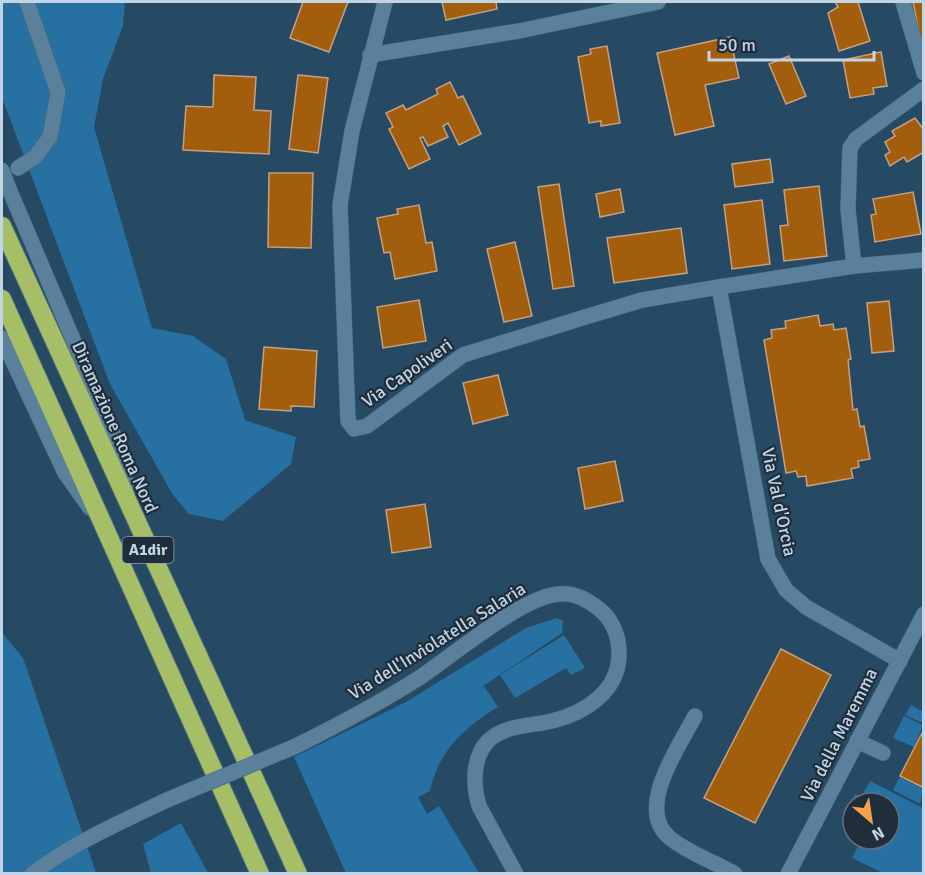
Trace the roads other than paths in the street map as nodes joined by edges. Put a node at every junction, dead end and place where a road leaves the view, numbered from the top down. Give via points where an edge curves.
1 (27, 2) edge
2 (385, 2) edge
3 (658, 2) edge
4 (903, 2) edge
5 (370, 55) junction
6 (924, 73) edge
7 (924, 89) edge
8 (18, 168) dead end
9 (4, 177) edge
10 (2, 226) edge
11 (924, 260) edge
12 (854, 266) junction
13 (719, 287) junction
14 (2, 299) edge
15 (2, 338) edge
16 (133, 516) junction
17 (107, 532) junction
18 (924, 614) edge
19 (900, 661) junction
20 (695, 716) dead end
21 (857, 741) junction
22 (883, 753) dead end
23 (32, 873) edge
24 (260, 873) edge
25 (298, 873) edge
26 (516, 873) edge
27 (735, 873) edge
28 (788, 873) edge

1 - 8 street via 58,92 50,137 35,157
2 - 5 street
3 - 5 street via 519,31
4 - 6 street
5 - 13 street, Via Capoliveri via 340,206 348,421 352,428 366,426 463,355 642,300
7 - 12 street via 856,139 850,148 848,209
9 - 16 street via 120,450
10 - 16 highway, Diramazione Roma Nord / A1dir
11 - 12 street, Via Capoliveri
12 - 13 street, Via Capoliveri
13 - 19 street, Via Val d'Orcia via 768,559 786,590 806,608
14 - 17 highway, A1dir
15 - 17 street via 65,473
16 - 25 highway, Diramazione Roma Nord / A1dir
17 - 24 highway, A1dir
18 - 19 street, Via della Maremma
19 - 21 street, Via della Maremma
20 - 27 street via 665,773 656,811 670,838
21 - 22 street
21 - 28 street, Via della Maremma
23 - 26 street, Via dell'Inviolatella Salaria, bridge via 51,859 167,800 296,746 381,701 543,597 562,593 584,598 603,612 614,627 618,665 608,688 593,704 568,716 499,734 488,741 479,755 479,806

